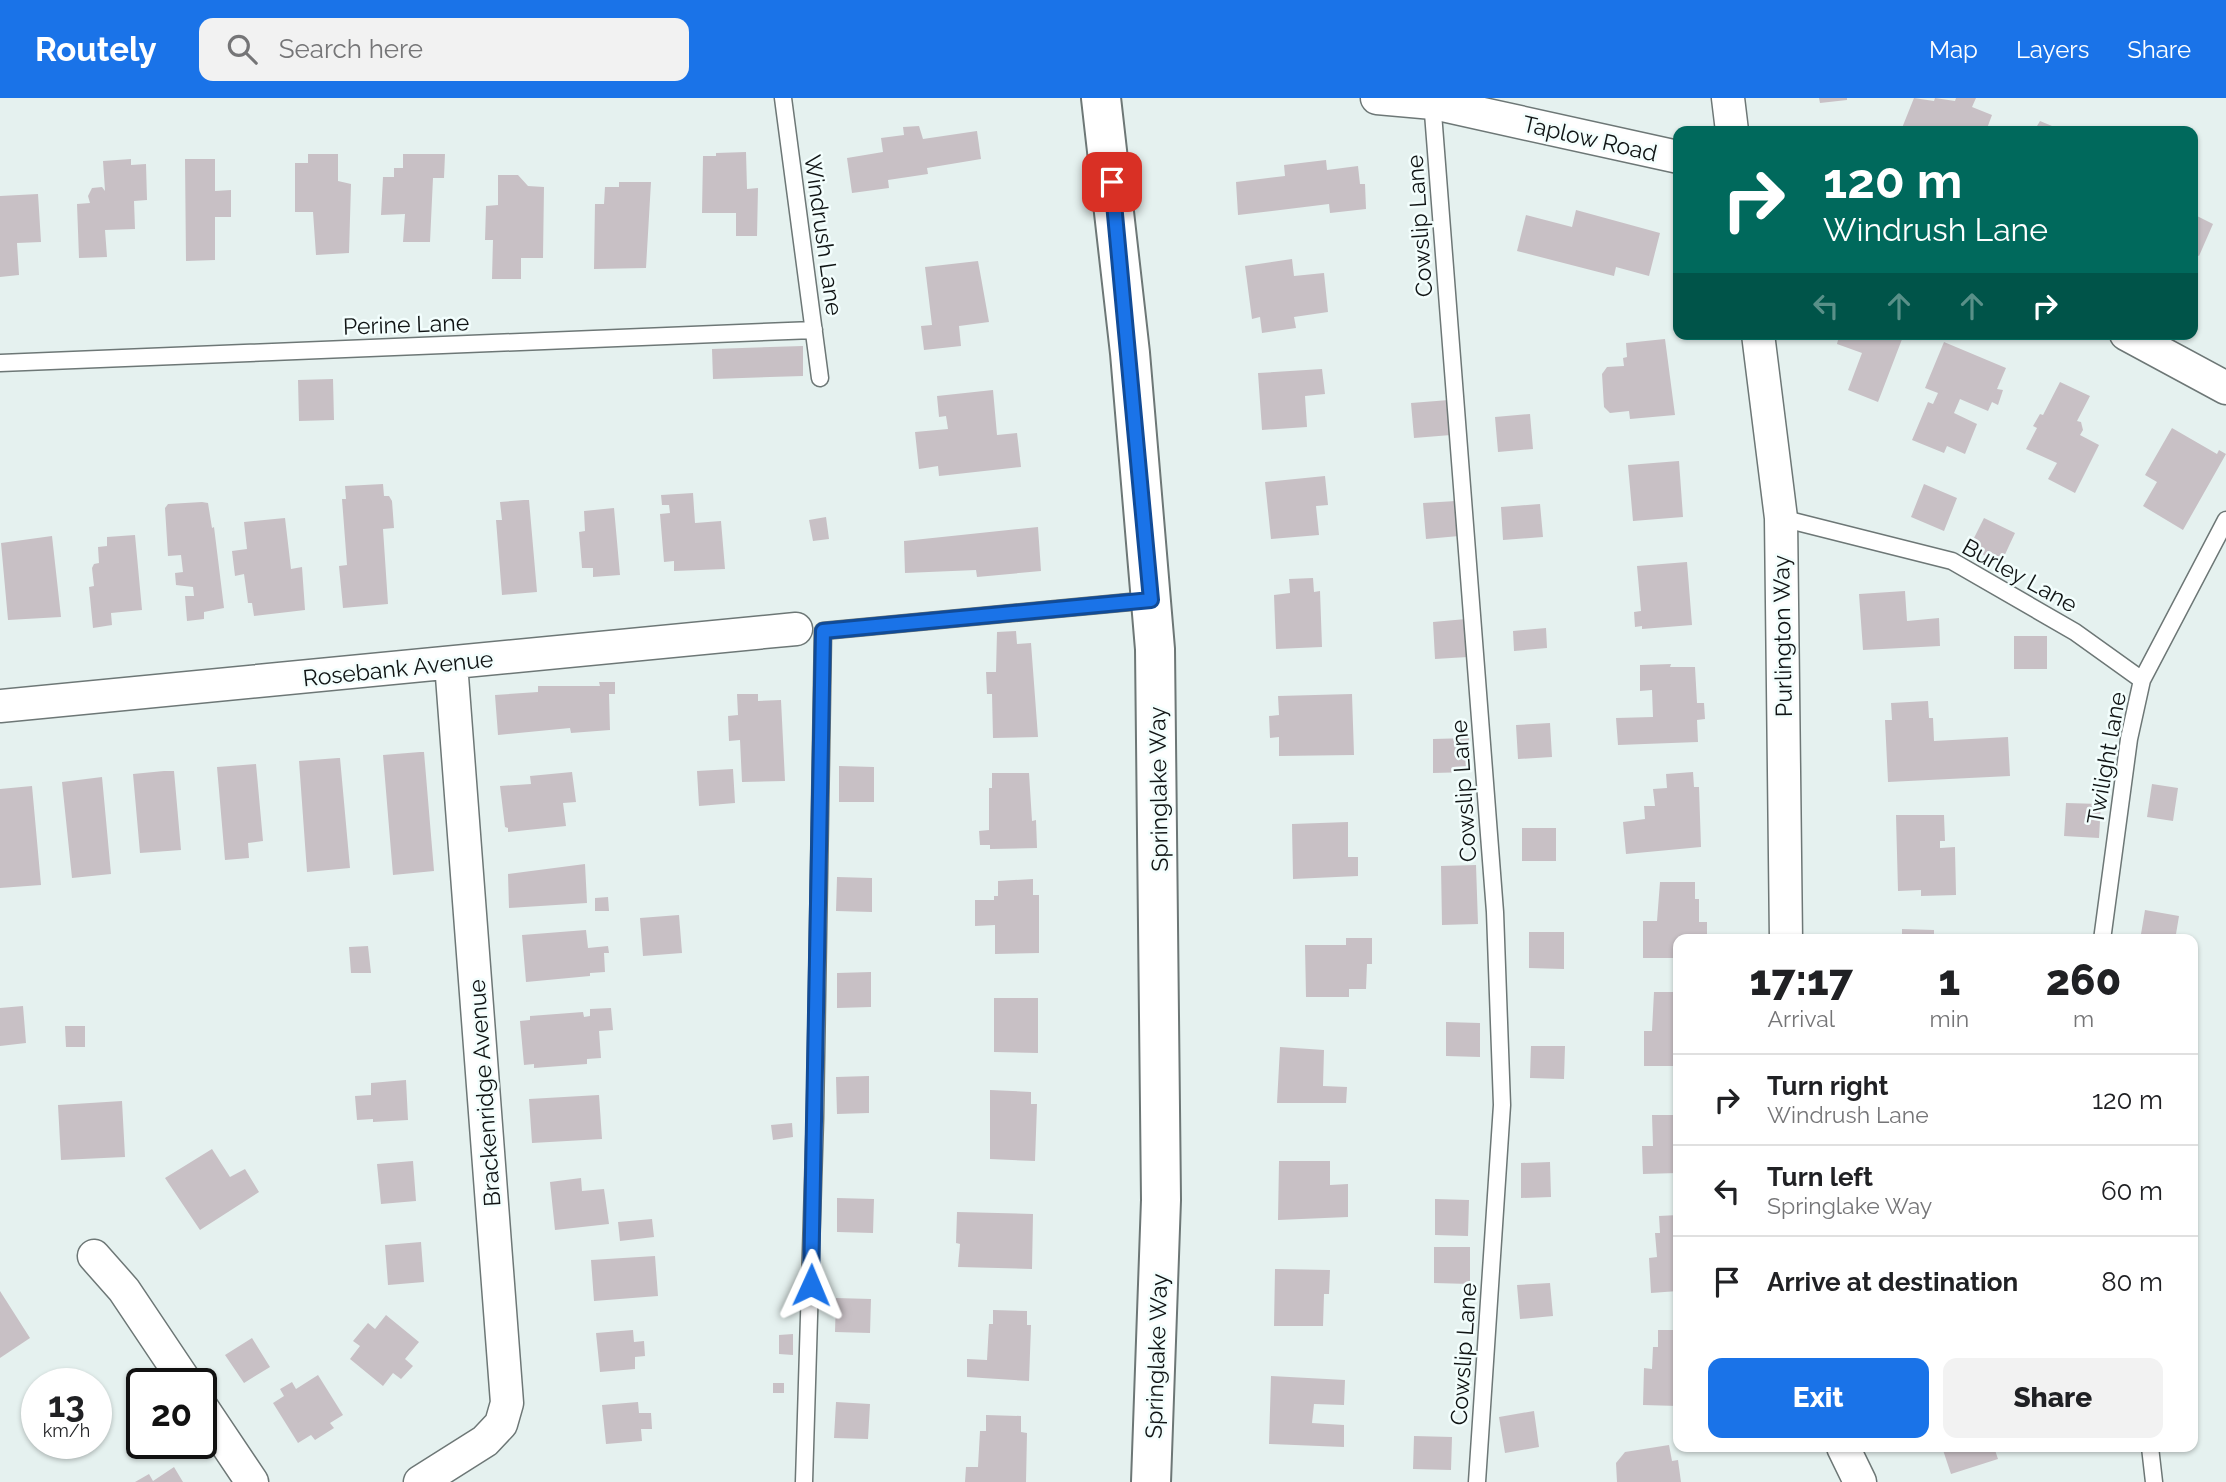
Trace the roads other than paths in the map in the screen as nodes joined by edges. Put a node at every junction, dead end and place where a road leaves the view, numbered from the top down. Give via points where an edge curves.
1 (783, 98) edge
2 (1101, 98) edge
3 (1377, 98) edge
4 (1728, 98) edge
5 (1432, 100) edge
6 (1731, 126) edge
7 (1673, 156) edge
8 (814, 330) junction
9 (1759, 340) edge
10 (2137, 340) edge
11 (0, 363) edge
12 (820, 378) dead end
13 (2226, 388) edge
14 (1780, 518) junction
15 (2226, 520) edge
16 (1151, 600) junction
17 (796, 629) dead end
18 (451, 663) junction
19 (2142, 680) junction
20 (0, 706) edge
21 (1786, 934) edge
22 (2103, 934) edge
23 (94, 1256) dead end
24 (176, 1368) edge
25 (217, 1430) edge
26 (1845, 1452) edge
27 (2151, 1452) edge
28 (252, 1482) edge
29 (420, 1482) edge
30 (804, 1482) edge
31 (1150, 1482) edge
32 (1477, 1482) edge
33 (1860, 1482) edge
34 (2154, 1482) edge

1 - 8 lane, Windrush Lane
2 - 16 street, Springlake Way via 1129,340
3 - 5 street, Taplow Road
4 - 6 street
5 - 7 street, Taplow Road
5 - 32 lane, Cowslip Lane via 1495,912 1502,1105
8 - 11 lane, Perine Lane
8 - 12 lane, Windrush Lane
9 - 14 street, Purlington Way
10 - 13 street
14 - 19 lane, Burley Lane via 1952,561 2075,632
14 - 21 street, Purlington Way
15 - 19 lane, Twilight lane
16 - 30 lane via 823,631
16 - 31 street, Springlake Way via 1159,793 1161,1200
17 - 18 street, Rosebank Avenue
18 - 20 street, Rosebank Avenue
18 - 29 street, Brackenridge Avenue via 507,1402 501,1424 485,1441
19 - 22 lane, Twilight lane via 2129,739
23 - 24 street via 124,1290
25 - 28 street
26 - 33 street
27 - 34 lane

